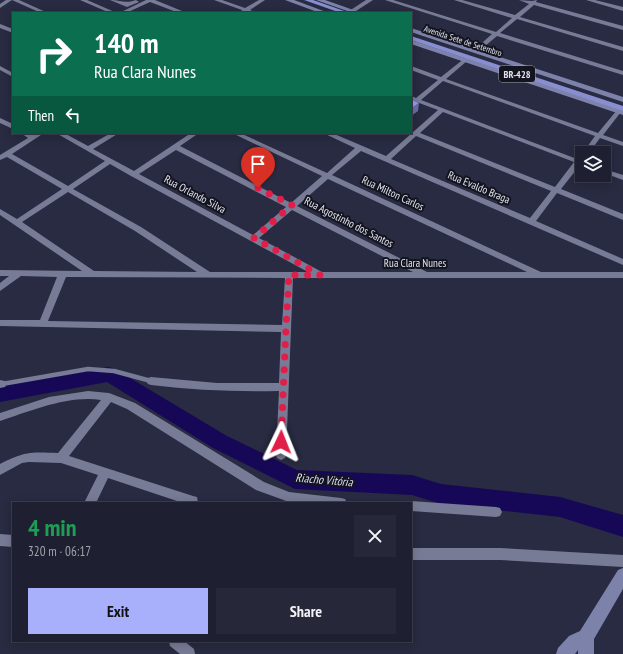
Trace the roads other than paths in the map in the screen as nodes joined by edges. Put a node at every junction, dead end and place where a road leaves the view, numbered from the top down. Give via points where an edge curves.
1 (10, 0) edge
2 (15, 0) edge
3 (83, 0) edge
4 (98, 0) edge
5 (113, 0) edge
6 (140, 0) edge
7 (150, 0) edge
8 (216, 0) edge
9 (262, 0) edge
10 (288, 0) edge
11 (297, 0) edge
12 (319, 0) edge
13 (370, 0) edge
14 (388, 0) edge
15 (457, 0) edge
16 (522, 0) edge
17 (589, 0) edge
18 (535, 2) edge
19 (308, 4) edge
20 (0, 6) edge
21 (623, 8) edge
22 (43, 12) edge
23 (112, 12) edge
24 (124, 12) edge
25 (181, 12) edge
26 (243, 12) edge
27 (324, 12) edge
28 (333, 12) edge
29 (352, 12) edge
30 (516, 18) junction
31 (0, 26) edge
32 (623, 28) edge
33 (412, 30) edge
34 (12, 31) edge
35 (412, 34) edge
36 (496, 34) junction
37 (412, 38) edge
38 (412, 42) edge
39 (623, 49) edge
40 (476, 51) junction
41 (465, 60) junction
42 (12, 65) edge
43 (412, 68) edge
44 (1, 70) edge
45 (623, 73) edge
46 (12, 75) edge
47 (443, 80) junction
48 (414, 99) edge
49 (623, 100) edge
50 (622, 109) edge
51 (442, 110) junction
52 (0, 120) edge
53 (12, 126) edge
54 (26, 134) edge
55 (39, 134) edge
56 (61, 134) edge
57 (114, 134) edge
58 (195, 134) edge
59 (237, 134) edge
60 (416, 134) junction
61 (337, 135) edge
62 (600, 135) junction
63 (33, 138) junction
64 (623, 144) edge
65 (591, 146) edge
66 (176, 147) junction
67 (360, 148) junction
68 (88, 149) junction
69 (4, 156) edge
70 (575, 158) edge
71 (387, 159) junction
72 (110, 161) junction
73 (575, 167) edge
74 (134, 174) junction
75 (611, 174) edge
76 (328, 175) junction
77 (623, 178) edge
78 (69, 189) junction
79 (556, 190) junction
80 (292, 205) junction
81 (0, 211) edge
82 (623, 217) edge
83 (532, 221) junction
84 (17, 222) junction
85 (254, 238) junction
86 (623, 262) edge
87 (0, 273) edge
88 (19, 273) junction
89 (62, 273) junction
90 (91, 273) junction
91 (425, 274) junction
92 (540, 274) junction
93 (208, 275) junction
94 (289, 275) junction
95 (320, 275) junction
96 (623, 275) edge
97 (0, 288) edge
98 (0, 323) edge
99 (43, 323) junction
100 (286, 328) junction
101 (151, 381) joint
102 (1, 384) edge
103 (283, 387) junction
104 (109, 397) junction
105 (0, 417) edge
106 (281, 455) dead end
107 (61, 458) junction
108 (0, 470) edge
109 (105, 474) junction
110 (193, 501) dead end
111 (91, 502) edge
112 (324, 502) edge
113 (412, 506) edge
114 (496, 512) dead end
115 (0, 540) edge
116 (12, 541) edge
117 (412, 554) edge
118 (623, 561) edge
119 (623, 575) edge
120 (586, 637) junction
121 (176, 642) edge
122 (566, 653) edge
123 (188, 654) edge
124 (586, 654) edge

1 - 20 street
2 - 22 street
3 - 23 street
4 - 24 street
5 - 6 street via 128,5
7 - 24 street
7 - 25 street
8 - 26 street
9 - 26 street
10 - 19 main road
11 - 19 highway
12 - 29 main road
13 - 29 street
14 - 36 street
15 - 30 street
16 - 18 street
17 - 21 street
18 - 30 street
18 - 32 street
19 - 27 main road
19 - 28 highway
19 - 29 highway
30 - 36 street
30 - 39 street
31 - 34 street
33 - 40 main road, Avenida Sete de Setembro
35 - 50 highway, Avenida Sete de Setembro / BR-428
36 - 40 street
36 - 45 street
37 - 50 highway, Avenida Sete de Setembro / BR-428
38 - 41 main road, Avenida Sete de Setembro
40 - 49 main road, Avenida Sete de Setembro
41 - 47 street
41 - 50 main road, Avenida Sete de Setembro
42 - 44 street
43 - 47 street
44 - 46 street
47 - 48 street
47 - 62 street
48 - 51 street
50 - 62 street
51 - 60 street
51 - 70 street
52 - 53 street
54 - 63 street
55 - 63 street
56 - 68 street, Rua Orlando Silva
57 - 68 street
58 - 66 street
59 - 76 street, Rua Milton Carlos
60 - 71 street
60 - 79 street
61 - 67 street, Rua Evaldo Braga
62 - 64 street
62 - 65 street
63 - 69 street
66 - 74 street
66 - 80 street, Rua Agostinho dos Santos
67 - 71 street, Rua Evaldo Braga
67 - 76 street
68 - 72 street, Rua Orlando Silva
69 - 78 street
71 - 83 street, Rua Evaldo Braga
72 - 74 street, Rua Orlando Silva
72 - 78 street
73 - 79 street
74 - 85 street, Rua Orlando Silva
75 - 77 street
76 - 80 street
76 - 92 street, Rua Milton Carlos
78 - 84 street
78 - 93 street via 138,229
79 - 82 street
79 - 83 street
80 - 85 street
80 - 91 street, Rua Agostinho dos Santos
81 - 84 street
83 - 86 street, Rua Evaldo Braga
84 - 90 street
85 - 95 street, Rua Orlando Silva
87 - 88 street, Rua Clara Nunes
88 - 89 street, Rua Clara Nunes
88 - 97 street
89 - 90 street, Rua Clara Nunes
89 - 99 street
90 - 93 street, Rua Clara Nunes
91 - 92 street, Rua Clara Nunes
91 - 95 street, Rua Clara Nunes
92 - 96 street, Rua Clara Nunes
93 - 94 street, Rua Clara Nunes
94 - 95 street, Rua Clara Nunes
94 - 100 street
98 - 99 street
99 - 100 street
100 - 103 street
101 - 102 lane via 114,371 88,369
101 - 103 street via 196,386
103 - 106 street
104 - 105 street via 89,395 67,398
104 - 107 street
104 - 112 street via 131,406 260,486 289,497
107 - 108 street via 29,457
107 - 109 street
109 - 110 street
109 - 111 street
113 - 114 street
115 - 116 street
117 - 118 street via 500,554
119 - 120 main road
120 - 122 main road via 575,642
120 - 124 main road
121 - 123 street

